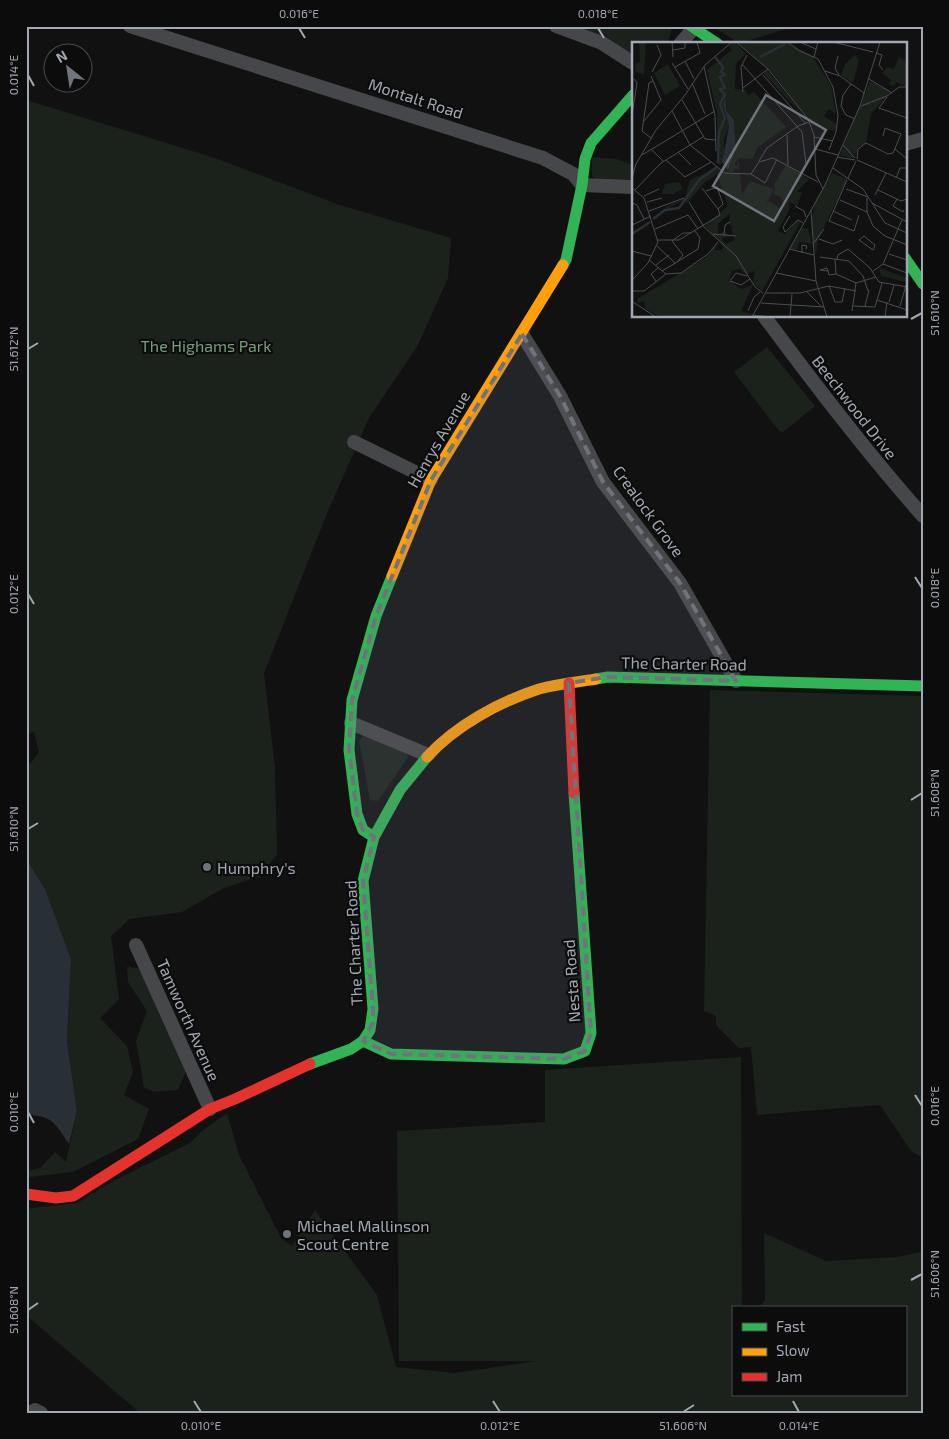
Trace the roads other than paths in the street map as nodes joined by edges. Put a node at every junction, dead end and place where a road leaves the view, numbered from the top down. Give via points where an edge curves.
1 (130, 26) edge
2 (556, 26) edge
3 (692, 27) edge
4 (681, 42) edge
5 (715, 42) edge
6 (632, 62) edge
7 (632, 96) edge
8 (923, 139) edge
9 (906, 144) edge
10 (582, 185) junction
11 (632, 187) edge
12 (906, 259) edge
13 (923, 284) edge
14 (765, 318) edge
15 (522, 334) junction
16 (354, 442) dead end
17 (431, 480) junction
18 (923, 516) edge
19 (736, 680) junction
20 (569, 683) junction
21 (923, 686) edge
22 (351, 723) junction
23 (428, 754) junction
24 (374, 837) junction
25 (136, 945) dead end
26 (363, 1041) junction
27 (210, 1109) junction
28 (26, 1194) edge
29 (29, 1413) edge
30 (41, 1413) edge

1 - 10 street, Montalt Road via 543,158 573,174
2 - 6 street via 602,43
3 - 4 street
3 - 5 street
7 - 10 street via 591,143 585,159
8 - 9 street
10 - 11 street
10 - 15 street, Henrys Avenue via 566,260
12 - 13 street
14 - 18 street, Beechwood Drive via 823,396
15 - 17 street, Henrys Avenue
15 - 19 street, Crealock Grove via 560,396 603,482 680,583
16 - 17 street
17 - 22 street, Henrys Avenue via 376,616 352,700
19 - 20 street, The Charter Road via 608,677
19 - 21 street, The Charter Road
20 - 23 street, The Charter Road via 513,699 458,728
20 - 26 street, Nesta Road via 591,1033 585,1051 564,1059 391,1054
22 - 23 street
22 - 24 street, Henrys Avenue via 349,750 357,814 363,830
23 - 24 street, The Charter Road via 400,790
24 - 26 street, The Charter Road via 363,881 373,1023
25 - 27 street, Tamworth Avenue
26 - 27 street via 346,1052 305,1066 232,1102
27 - 28 street via 73,1196 56,1198
29 - 30 street via 35,1410

